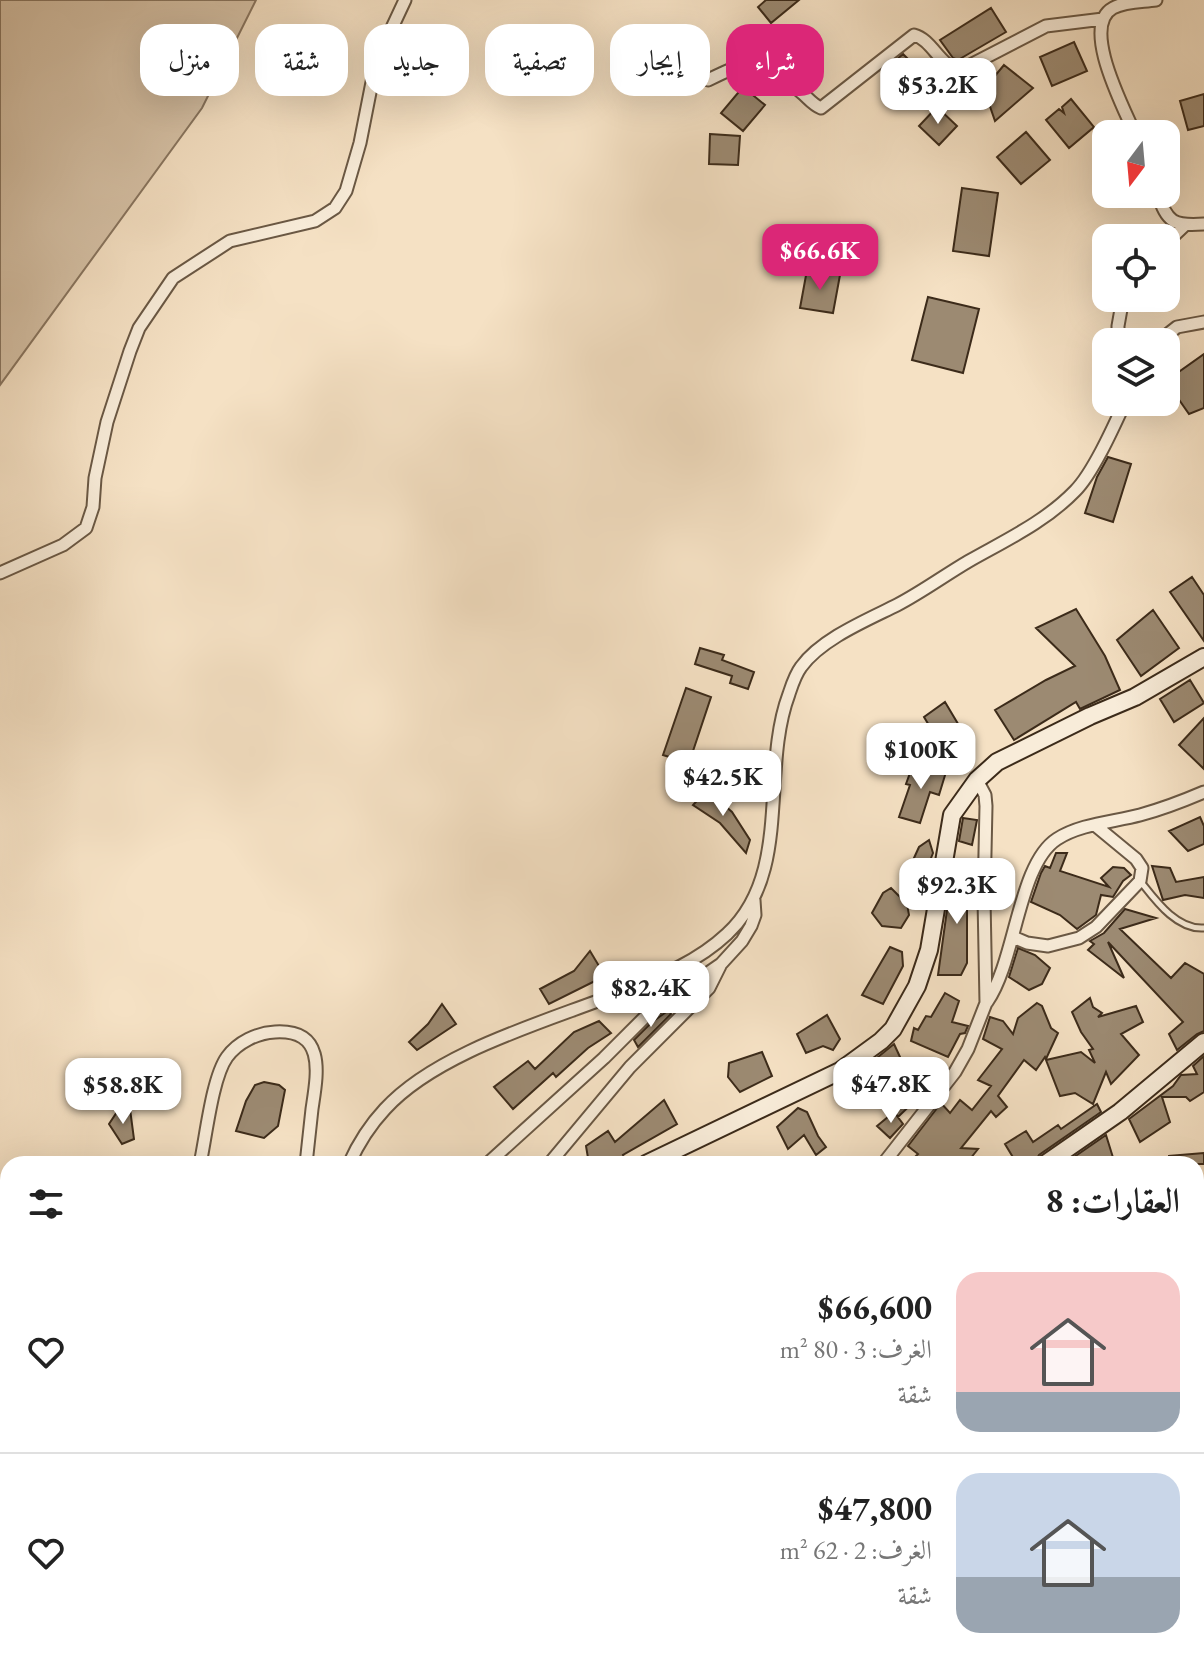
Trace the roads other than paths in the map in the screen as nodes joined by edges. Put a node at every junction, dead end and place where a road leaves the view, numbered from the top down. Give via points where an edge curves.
1 (405, 0) edge
2 (1156, 0) edge
3 (1103, 19) junction
4 (710, 79) edge
5 (1129, 120) edge
6 (1162, 208) edge
7 (1204, 224) edge
8 (1185, 225) junction
9 (1180, 230) edge
10 (1204, 322) edge
11 (1176, 328) edge
12 (1117, 416) edge
13 (0, 573) edge
14 (1204, 657) edge
15 (977, 780) junction
16 (1204, 792) edge
17 (1096, 826) junction
18 (1140, 881) junction
19 (754, 900) junction
20 (1204, 928) edge
21 (1013, 937) junction
22 (721, 964) junction
23 (676, 969) junction
24 (686, 987) junction
25 (986, 1003) junction
26 (1204, 1042) edge
27 (202, 1156) edge
28 (307, 1156) edge
29 (353, 1156) edge
30 (496, 1156) edge
31 (556, 1156) edge
32 (663, 1156) edge
33 (889, 1156) edge
34 (1057, 1156) edge

1 - 13 street via 376,62 360,143 346,191 335,208 315,221 230,241 173,278 130,351 107,422 86,528 63,545
2 - 3 street via 1113,8
3 - 4 street via 1046,26 961,70 950,67 914,35 821,108 757,62
3 - 5 street via 1099,34 1109,73
6 - 8 street
7 - 8 street
8 - 9 street
10 - 11 street
12 - 19 street via 1077,489 1048,515 851,628 802,665 782,712 773,762 770,844
14 - 15 street via 1135,697 1012,753
15 - 25 street via 986,806
15 - 32 street via 952,815 929,950 917,986 893,1029 840,1071
16 - 17 street
17 - 18 street via 1136,859 1142,868
17 - 21 street via 1056,840 1040,856
18 - 20 lane via 1177,920
18 - 21 street via 1079,938 1048,946
19 - 22 street via 751,926
19 - 23 street via 726,935
21 - 25 street via 1000,982
22 - 24 street
22 - 31 street via 703,995 630,1067
23 - 24 street
23 - 29 street via 440,1067 386,1107
24 - 30 street via 647,1015
25 - 33 street via 955,1072
26 - 34 street via 1120,1112
27 - 28 street via 227,1057 255,1035 275,1032 304,1039 318,1064

